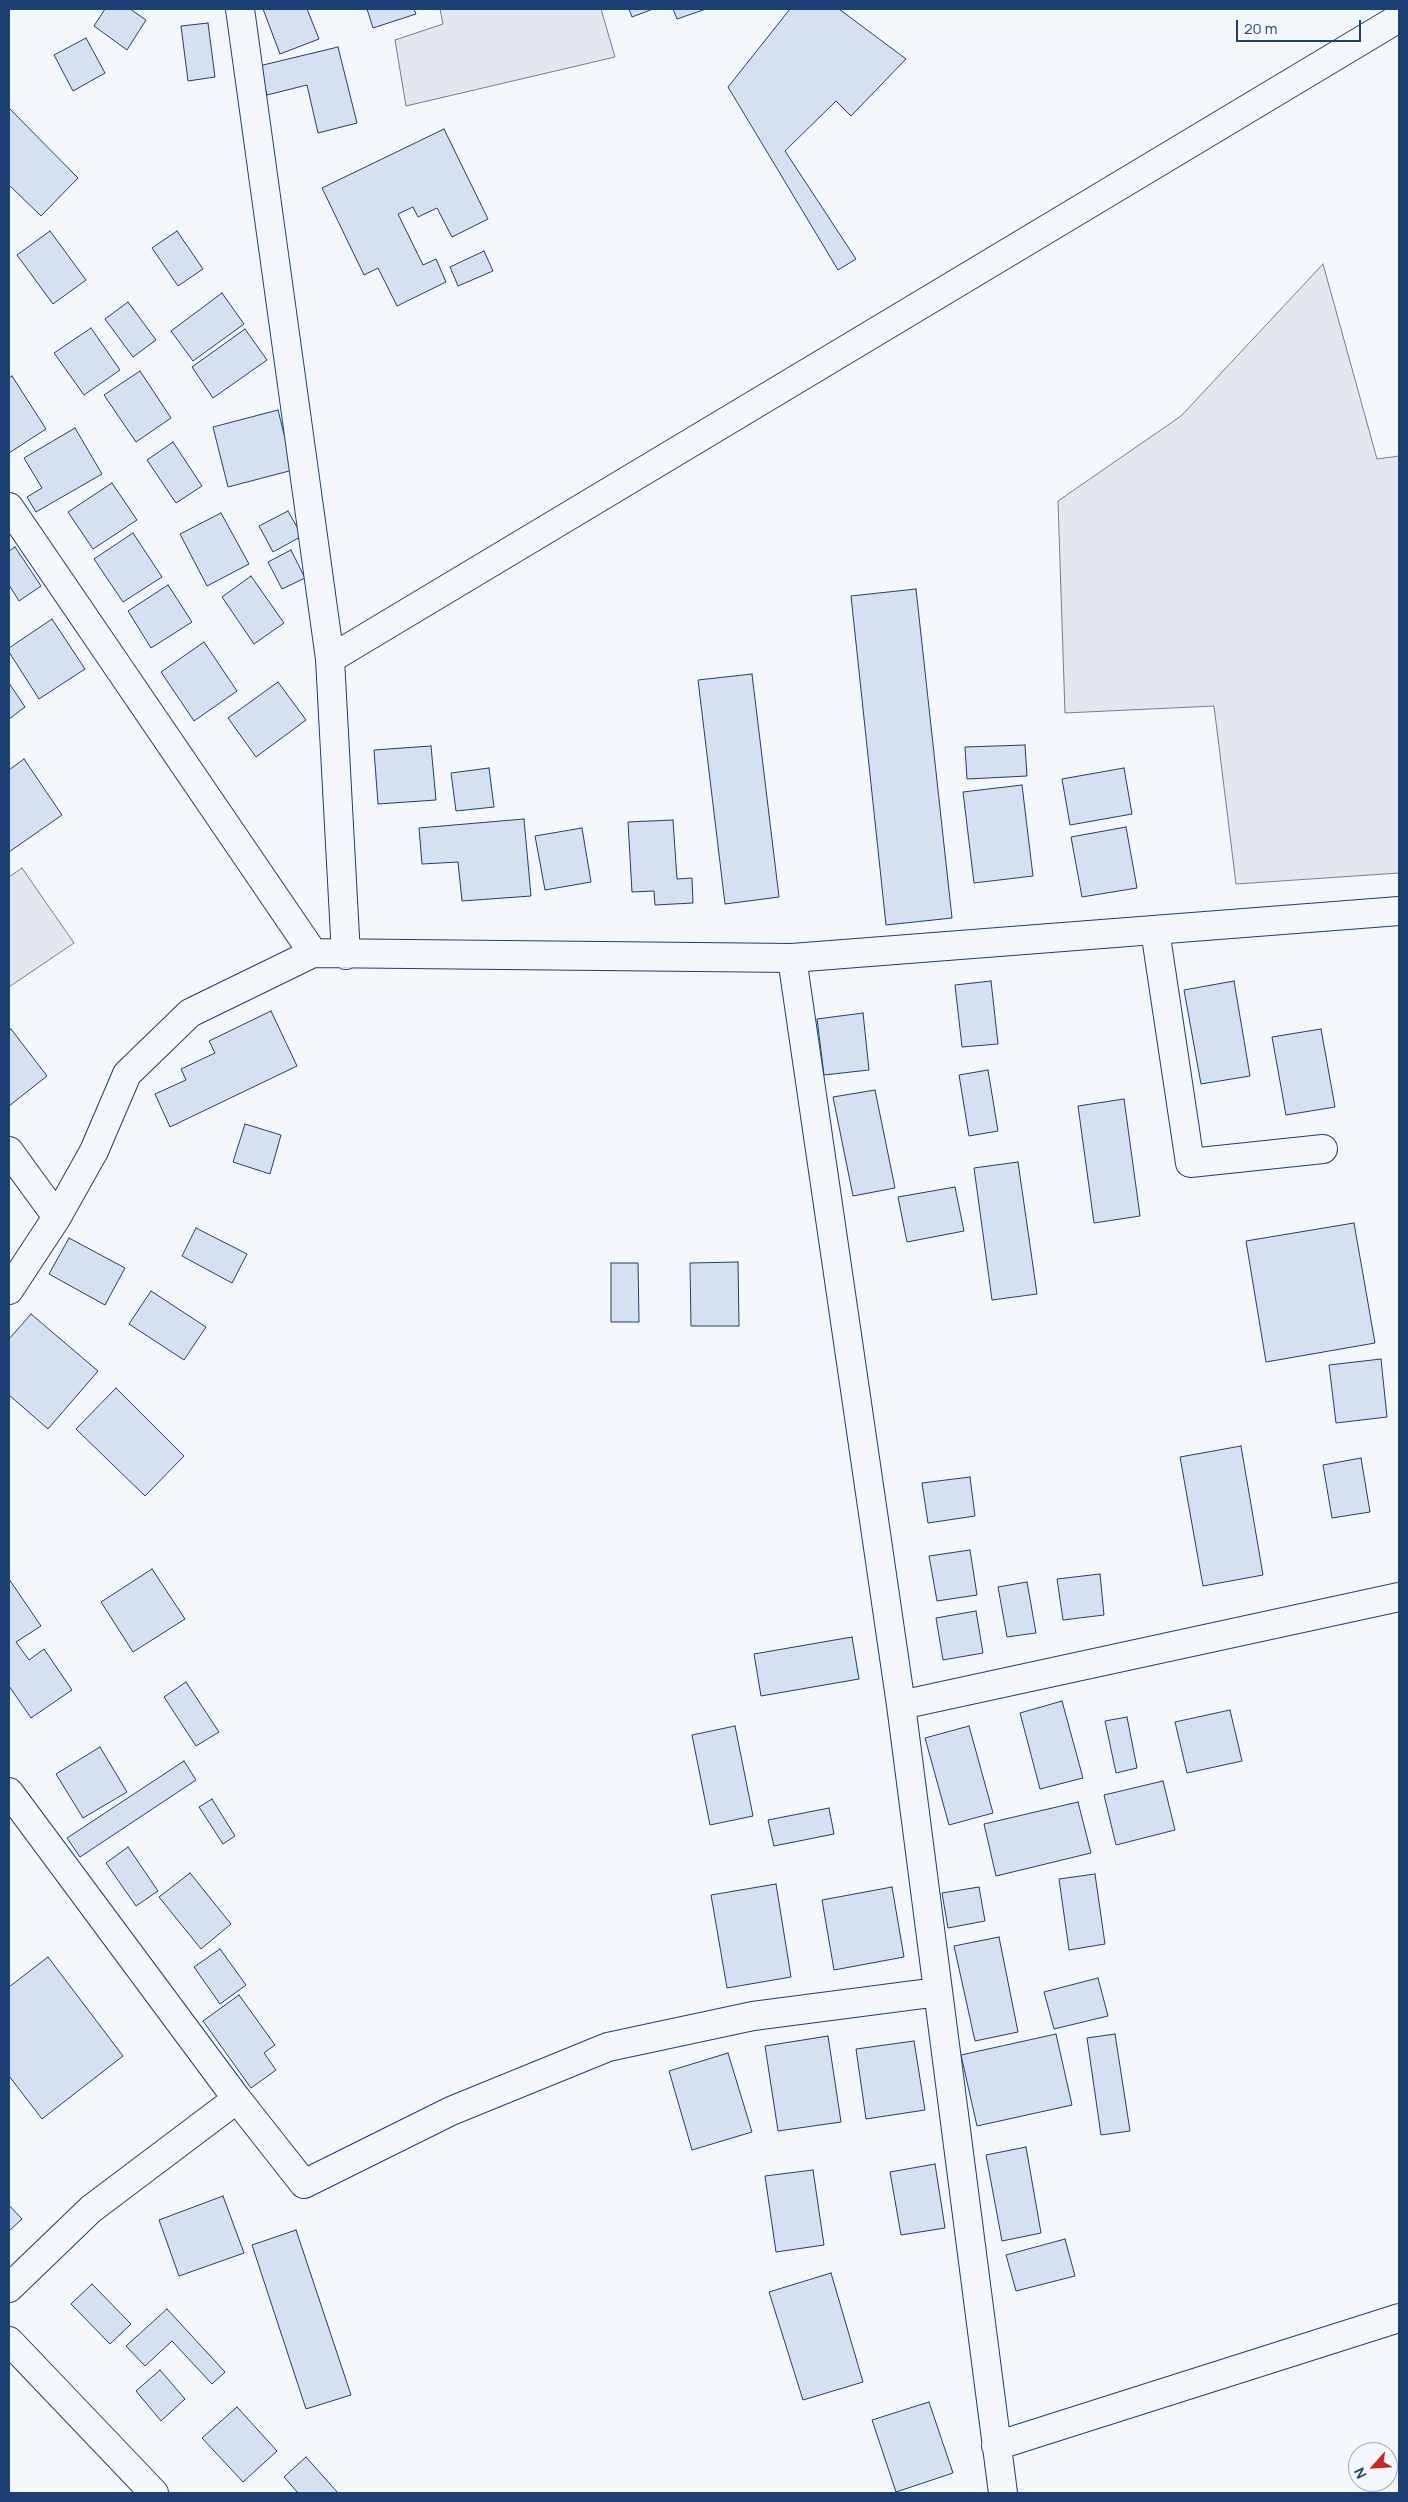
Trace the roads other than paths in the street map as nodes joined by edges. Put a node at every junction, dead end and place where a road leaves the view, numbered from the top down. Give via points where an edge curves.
1 (240, 9) edge
2 (1399, 18) edge
3 (9, 507) edge
4 (330, 659) junction
5 (1399, 911) edge
6 (1156, 930) junction
7 (313, 952) junction
8 (346, 955) junction
9 (792, 958) junction
10 (1323, 1148) dead end
11 (9, 1152) edge
12 (56, 1218) junction
13 (9, 1290) edge
14 (1399, 1596) edge
15 (901, 1705) junction
16 (9, 1792) edge
17 (938, 1992) junction
18 (237, 2099) junction
19 (9, 2288) edge
20 (1399, 2318) edge
21 (9, 2341) edge
22 (996, 2446) junction
23 (154, 2493) edge
24 (1003, 2493) edge

1 - 4 street
2 - 4 street
3 - 7 street
4 - 8 street
5 - 6 street
6 - 9 street
6 - 10 street via 1190,1163
7 - 8 street
7 - 12 street via 190,1013 127,1074 94,1151
8 - 9 street
9 - 15 street
11 - 12 street
12 - 13 street
14 - 15 street
15 - 17 street
16 - 18 street
17 - 18 street via 753,2016 608,2047 451,2111 304,2184
17 - 22 street
18 - 19 street via 91,2209
20 - 22 street
21 - 23 street
22 - 24 street

